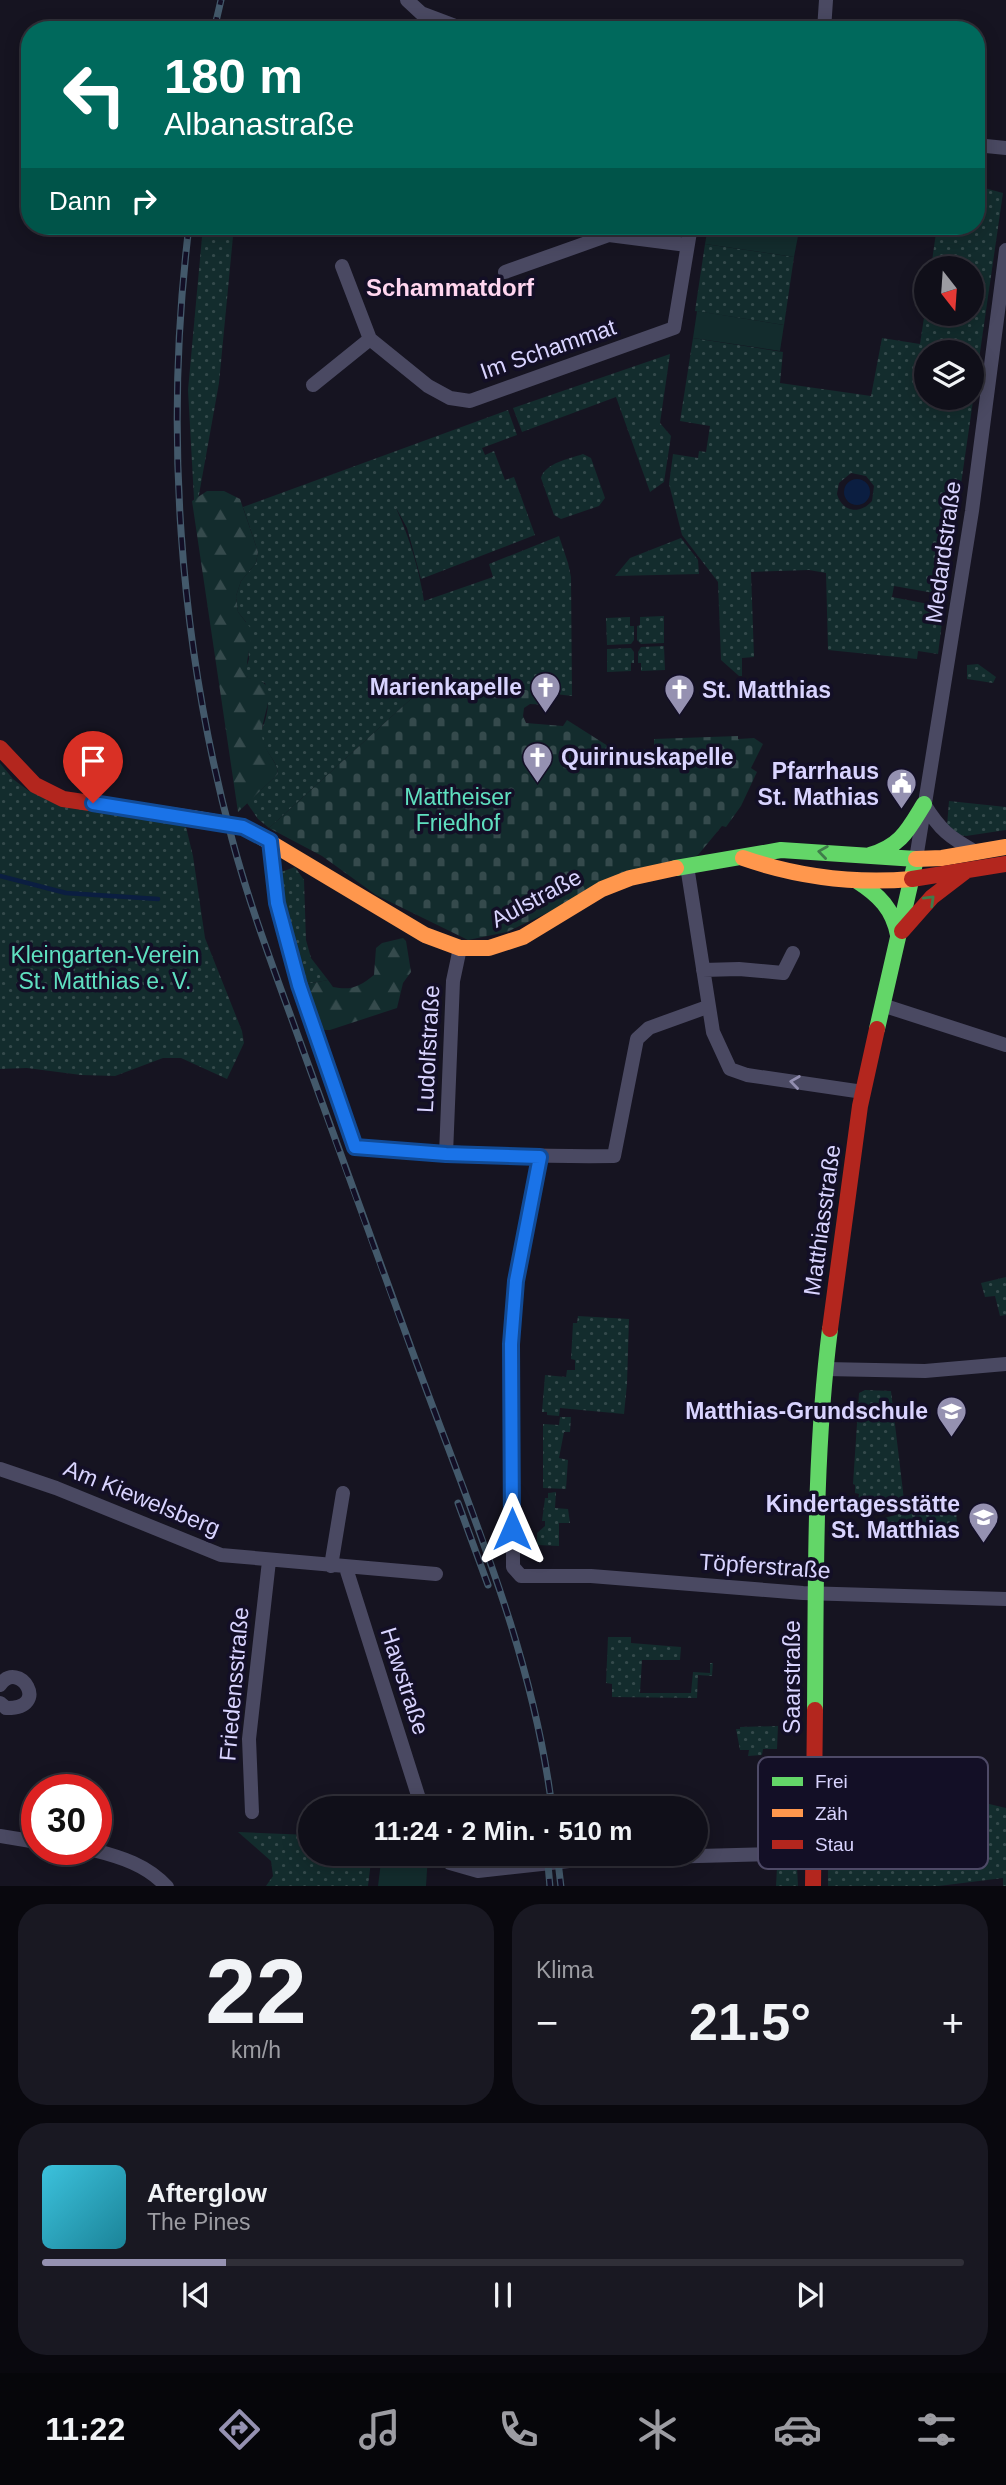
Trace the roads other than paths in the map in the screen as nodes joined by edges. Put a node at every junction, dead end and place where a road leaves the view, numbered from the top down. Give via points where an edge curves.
1 (407, 0) edge
2 (827, 0) edge
3 (442, 21) edge
4 (825, 21) edge
5 (985, 146) edge
6 (1006, 148) edge
7 (689, 235) edge
8 (687, 245) junction
9 (1006, 250) edge
10 (342, 265) dead end
11 (505, 272) dead end
12 (370, 339) junction
13 (999, 370) edge
14 (313, 386) dead end
15 (0, 748) edge
16 (924, 804) junction
17 (270, 841) junction
18 (1006, 847) edge
19 (976, 852) junction
20 (863, 857) junction
21 (743, 858) junction
22 (916, 859) junction
23 (1006, 864) edge
24 (687, 866) junction
25 (966, 871) junction
26 (912, 879) junction
27 (856, 880) junction
28 (898, 935) junction
29 (460, 948) junction
30 (793, 953) dead end
31 (703, 970) junction
32 (882, 1005) junction
33 (707, 1007) junction
34 (1006, 1045) edge
35 (863, 1092) junction
36 (446, 1154) junction
37 (540, 1157) junction
38 (1006, 1364) edge
39 (825, 1369) junction
40 (0, 1469) edge
41 (343, 1493) dead end
42 (269, 1561) junction
43 (338, 1567) junction
44 (436, 1574) dead end
45 (815, 1593) junction
46 (1006, 1600) edge
47 (0, 1685) edge
48 (0, 1703) edge
49 (814, 1757) edge
50 (418, 1796) edge
51 (252, 1812) dead end
52 (0, 1836) edge
53 (21, 1839) edge
54 (758, 1854) edge
55 (112, 1855) edge
56 (708, 1856) edge
57 (460, 1866) edge
58 (523, 1866) edge
59 (167, 1886) edge

1 - 3 street via 421,13
2 - 4 street
5 - 6 street
7 - 8 street, Im Schammat
8 - 11 street via 609,235
8 - 12 street, Im Schammat via 674,328 470,401 450,398 428,386
9 - 13 street, Medardstraße
10 - 12 street
12 - 14 street
13 - 16 street, Medardstraße
15 - 17 street, Aulstraße, bridge via 44,792 63,799 191,818 251,831
16 - 19 street via 952,839
16 - 20 street via 899,842
16 - 22 street, Medardstraße
17 - 29 street, Aulstraße via 425,936
17 - 36 street via 277,903 299,985 355,1147
18 - 19 street, Aulstraße
19 - 22 street, Aulstraße
20 -> 21 street, Aulstraße via 781,850
20 - 22 street, Aulstraße
21 - 24 street, Aulstraße
21 - 27 street, Aulstraße via 772,869
22 - 26 street, Matthiasstraße
23 - 25 street, Aulstraße
24 - 29 street, Aulstraße via 602,889 523,937 489,948
24 - 31 street
25 - 26 street, Aulstraße
28 -> 25 street via 932,897
26 - 27 street, Aulstraße
26 - 28 street, Matthiasstraße
27 - 28 street via 886,901
28 - 32 street, Matthiasstraße
29 - 36 street, Ludolfstraße via 453,981
30 - 31 street via 783,973
31 - 33 street
32 - 34 street
32 - 35 street, Matthiasstraße
35 -> 33 street via 730,1069
33 - 37 street via 649,1028 637,1039 614,1156
35 - 39 street, Matthiasstraße
36 - 37 street
37 - 45 street, Töpferstraße via 516,1281 511,1344 513,1567 521,1576 591,1576
38 - 39 street via 925,1371
39 - 45 street, Matthiasstraße
40 - 42 street, Am Kiewelsberg via 221,1555
41 - 43 street
42 - 43 street, Am Kiewelsberg
42 - 51 street, Friedensstraße via 248,1739
43 - 44 street, Am Kiewelsberg
43 - 50 street, Hawstraße
45 - 46 street, Töpferstraße
45 - 49 street, Saarstraße
47 - 48 street via 11,1677 19,1678 30,1691 20,1708
52 - 53 street
54 - 56 street
55 - 59 street via 144,1867
57 - 58 street via 478,1871

